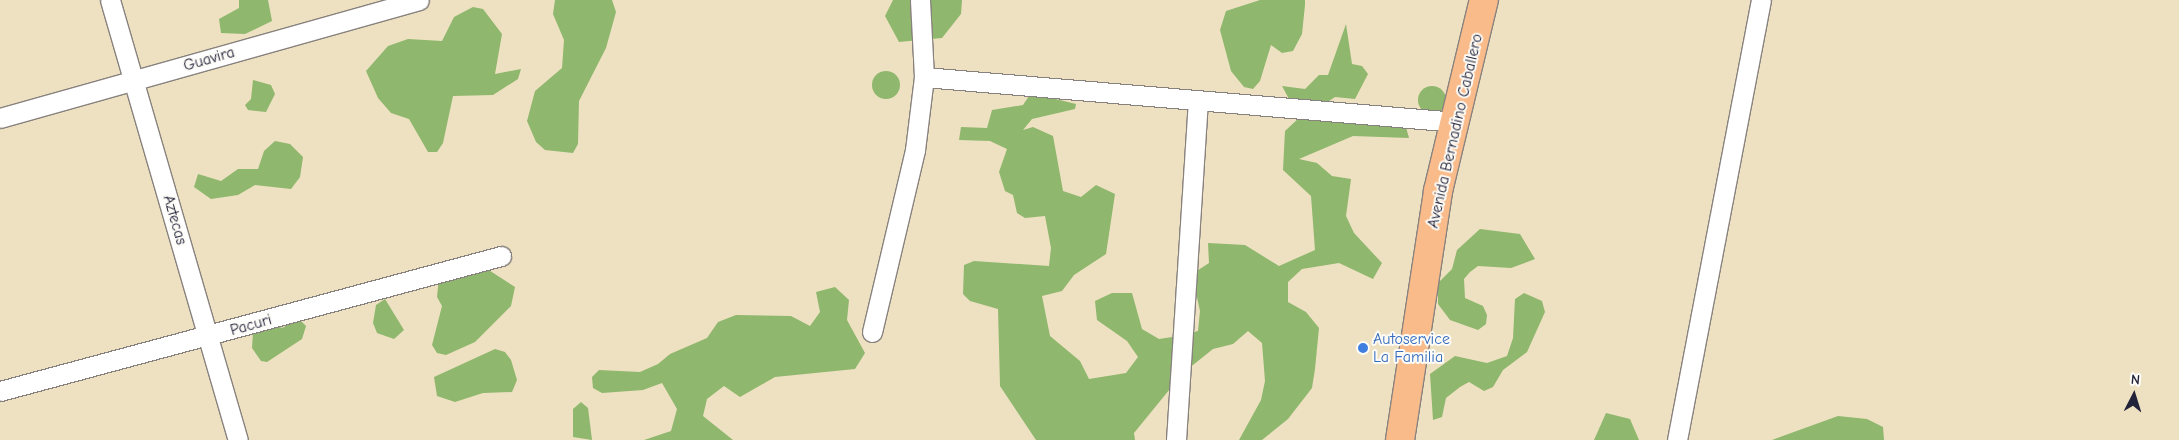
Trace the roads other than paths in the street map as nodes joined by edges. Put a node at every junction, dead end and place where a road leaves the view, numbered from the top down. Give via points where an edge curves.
1 (110, 0) edge
2 (418, 0) edge
3 (920, 0) edge
4 (1484, 0) edge
5 (1762, 0) edge
6 (392, 4) edge
7 (924, 77) junction
8 (134, 81) junction
9 (1198, 101) junction
10 (0, 118) edge
11 (1456, 122) junction
12 (501, 256) dead end
13 (872, 332) dead end
14 (210, 337) junction
15 (0, 391) edge
16 (238, 440) edge
17 (1176, 440) edge
18 (1400, 440) edge
19 (1677, 440) edge

1 - 8 street, Aztecas
2 - 6 street, Guavira
3 - 7 street
4 - 11 main road, Avenida Bernadino Caballero
5 - 19 street
6 - 8 street, Guavira
7 - 9 street
7 - 13 street via 916,150
8 - 10 street, Guavira
8 - 14 street, Aztecas
9 - 11 street
9 - 17 street
11 - 18 main road, Avenida Bernadino Caballero via 1438,191
12 - 14 street, Pacuri
14 - 15 street, Pacuri
14 - 16 street, Aztecas

